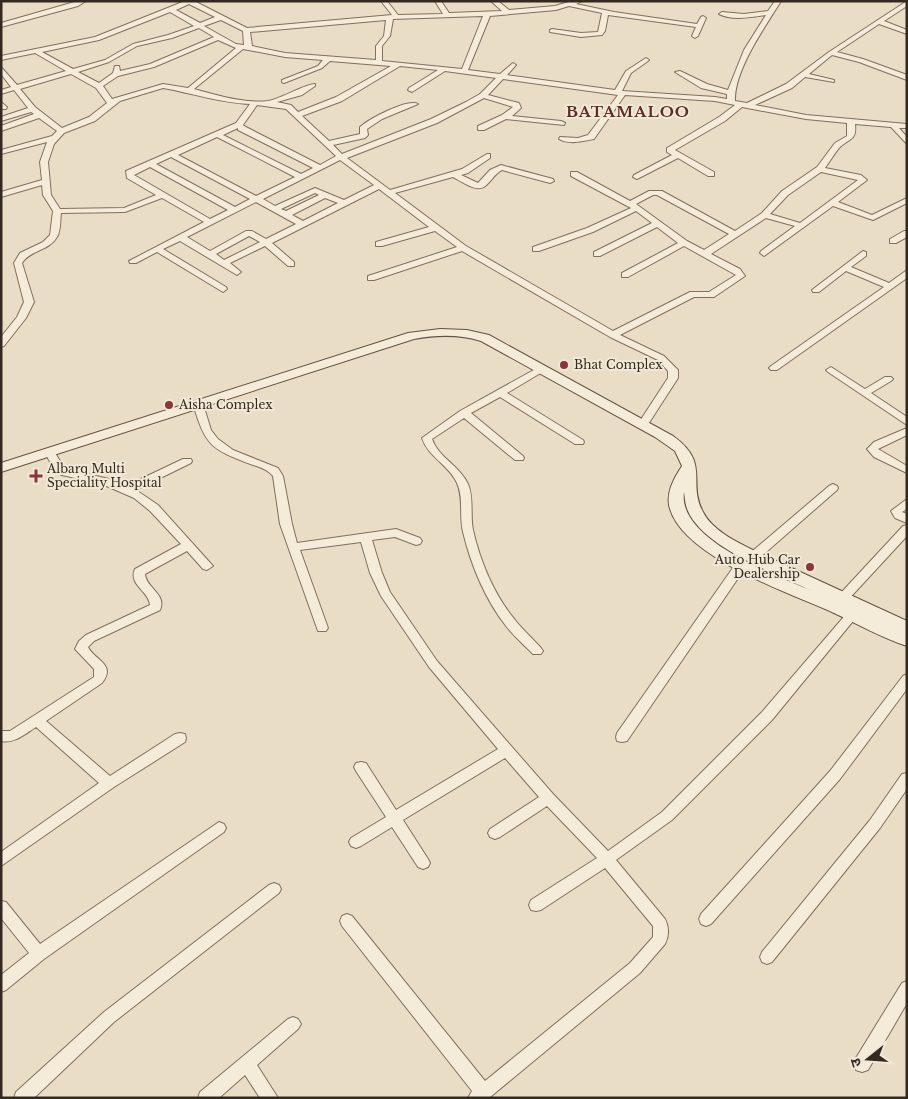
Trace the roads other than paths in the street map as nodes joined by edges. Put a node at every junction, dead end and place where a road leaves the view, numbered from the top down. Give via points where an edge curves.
1 (83, 1) edge
2 (384, 1) edge
3 (438, 1) edge
4 (494, 1) edge
5 (580, 1) edge
6 (778, 1) edge
7 (186, 2) edge
8 (907, 3) edge
9 (571, 5) junction
10 (899, 8) junction
11 (170, 9) junction
12 (907, 11) edge
13 (510, 12) junction
14 (606, 12) junction
15 (769, 13) junction
16 (487, 14) junction
17 (722, 14) dead end
18 (447, 15) junction
19 (393, 17) junction
20 (220, 18) junction
21 (703, 18) dead end
22 (880, 22) junction
23 (200, 25) junction
24 (1, 26) edge
25 (700, 26) junction
26 (246, 30) junction
27 (552, 31) dead end
28 (907, 32) edge
29 (695, 36) dead end
30 (219, 37) junction
31 (245, 48) junction
32 (37, 52) junction
33 (831, 53) junction
34 (1, 58) edge
35 (113, 58) junction
36 (328, 59) junction
37 (646, 60) dead end
38 (379, 62) junction
39 (400, 64) junction
40 (513, 64) dead end
41 (1, 69) edge
42 (444, 69) junction
43 (72, 71) junction
44 (464, 72) junction
45 (678, 72) dead end
46 (116, 74) junction
47 (805, 75) junction
48 (501, 77) junction
49 (907, 78) edge
50 (284, 81) dead end
51 (832, 81) dead end
52 (313, 85) dead end
53 (99, 86) junction
54 (16, 88) junction
55 (189, 90) junction
56 (412, 90) dead end
57 (1, 92) edge
58 (620, 93) junction
59 (483, 96) junction
60 (731, 97) junction
61 (111, 103) junction
62 (254, 103) junction
63 (270, 103) junction
64 (414, 104) dead end
65 (746, 104) junction
66 (32, 109) junction
67 (39, 115) junction
68 (297, 115) junction
69 (505, 117) junction
70 (1, 119) edge
71 (561, 122) dead end
72 (851, 122) junction
73 (239, 125) junction
74 (894, 126) junction
75 (907, 126) edge
76 (481, 128) dead end
77 (1, 129) edge
78 (216, 134) junction
79 (58, 135) junction
80 (563, 139) dead end
81 (907, 142) edge
82 (327, 144) junction
83 (1, 152) edge
84 (171, 154) junction
85 (677, 155) junction
86 (487, 156) dead end
87 (341, 157) junction
88 (149, 163) junction
89 (320, 168) junction
90 (820, 169) junction
91 (454, 174) junction
92 (574, 174) dead end
93 (711, 174) dead end
94 (302, 176) junction
95 (637, 177) dead end
96 (550, 181) dead end
97 (45, 182) junction
98 (379, 186) junction
99 (388, 193) junction
100 (163, 194) junction
101 (326, 194) junction
102 (1, 196) edge
103 (255, 199) junction
104 (907, 200) edge
105 (344, 203) junction
106 (832, 203) junction
107 (633, 206) junction
108 (275, 209) junction
109 (234, 210) junction
110 (57, 211) junction
111 (765, 214) junction
112 (285, 215) junction
113 (209, 222) junction
114 (658, 223) junction
115 (303, 224) junction
116 (802, 226) junction
117 (436, 228) junction
118 (733, 233) junction
119 (907, 233) edge
120 (180, 237) junction
121 (266, 242) junction
122 (893, 242) dead end
123 (684, 243) junction
124 (379, 244) dead end
125 (462, 248) junction
126 (157, 249) junction
127 (536, 249) dead end
128 (764, 253) dead end
129 (210, 254) junction
130 (597, 254) dead end
131 (704, 254) junction
132 (863, 254) dead end
133 (133, 261) dead end
134 (224, 263) junction
135 (291, 264) dead end
136 (846, 268) junction
137 (237, 272) dead end
138 (907, 273) edge
139 (625, 275) dead end
140 (371, 278) dead end
141 (890, 288) junction
142 (223, 289) dead end
143 (816, 290) dead end
144 (613, 335) junction
145 (1, 344) edge
146 (774, 368) dead end
147 (541, 369) junction
148 (831, 370) dead end
149 (888, 379) dead end
150 (499, 392) junction
151 (864, 393) junction
152 (198, 404) junction
153 (464, 413) junction
154 (907, 422) edge
155 (642, 424) junction
156 (907, 432) edge
157 (579, 442) dead end
158 (76, 443) junction
159 (50, 453) junction
160 (519, 458) dead end
161 (187, 461) dead end
162 (1, 462) edge
163 (1, 468) edge
164 (907, 470) edge
165 (833, 488) dead end
166 (127, 490) junction
167 (907, 503) edge
168 (907, 519) edge
169 (907, 529) edge
170 (366, 538) junction
171 (416, 541) dead end
172 (188, 545) junction
173 (292, 547) junction
174 (747, 561) junction
175 (206, 566) dead end
176 (842, 599) junction
177 (852, 615) junction
178 (322, 628) dead end
179 (907, 628) edge
180 (907, 640) edge
181 (537, 652) dead end
182 (907, 678) edge
183 (37, 721) junction
184 (1, 736) edge
185 (622, 737) dead end
186 (180, 738) dead end
187 (507, 750) junction
188 (361, 767) dead end
189 (907, 778) edge
190 (109, 783) junction
191 (548, 798) junction
192 (393, 818) junction
193 (219, 828) dead end
194 (495, 833) dead end
195 (356, 842) dead end
196 (607, 859) junction
197 (1, 860) edge
198 (423, 863) dead end
199 (274, 889) dead end
200 (536, 905) dead end
201 (1, 906) edge
202 (706, 919) dead end
203 (347, 921) dead end
204 (39, 954) junction
205 (767, 957) dead end
206 (1, 985) edge
207 (907, 988) edge
208 (293, 1024) dead end
209 (247, 1063) junction
210 (862, 1064) dead end
211 (479, 1094) edge
212 (22, 1098) edge
213 (206, 1098) edge
214 (270, 1098) edge

1 - 24 street
2 - 19 street
3 - 18 street
4 - 13 street
5 - 9 street
6 - 15 street
7 - 11 street
7 - 20 street
8 - 10 street
9 - 13 street
9 - 14 street
10 - 12 street
10 - 22 street
11 - 23 street
11 - 32 street via 97,39
13 - 16 street
14 - 25 street
14 - 27 street via 600,34
15 - 17 street
15 - 60 street via 747,50
16 - 18 street
16 - 44 street
18 - 19 street
19 - 26 street
19 - 38 street via 380,46
20 - 23 street
20 - 26 street
21 - 25 street
22 - 28 street
22 - 33 street
23 - 30 street
23 - 35 street via 170,37 135,45
25 - 29 street
26 - 31 street
30 - 31 street
30 - 46 street via 160,63
31 - 36 street
31 - 55 street
32 - 34 street
32 - 43 street
33 - 47 street
33 - 49 street via 861,60
35 - 43 street
35 - 46 street via 118,70
36 - 38 street
36 - 50 street via 320,67
37 - 58 street via 628,72
38 - 39 street
39 - 42 street
39 - 68 street via 339,99
40 - 48 street
41 - 54 street
42 - 44 street
42 - 56 street
43 - 53 street
43 - 54 street
44 - 48 street
45 - 60 street
46 - 53 street
47 - 51 street
47 - 65 street via 782,90
48 - 58 street
48 - 59 street
52 - 63 street
53 - 61 street
54 - 57 street
54 - 66 street
55 - 61 street via 156,87
55 - 62 street
58 - 60 street
58 - 80 street via 591,137
59 - 69 street via 516,105 517,108
59 - 87 street via 434,121
60 - 65 street
61 - 79 street via 92,119
62 - 63 street
62 - 73 street
63 - 68 street via 288,107
64 - 82 street via 366,126 362,136
65 - 72 street via 806,117
65 - 85 street via 672,148
66 - 67 street
66 - 70 street
67 - 77 street
67 - 79 street
68 - 82 street
69 - 71 street
69 - 76 street
72 - 74 street
72 - 90 street via 850,137 838,145
73 - 78 street
73 - 89 street via 244,131
74 - 75 street
74 - 81 street
78 - 84 street
78 - 94 street
79 - 83 street
79 - 97 street via 44,162
82 - 87 street
84 - 88 street
84 - 103 street
85 - 93 street
85 - 95 street
86 - 91 street via 470,169
87 - 89 street
87 - 98 street
88 - 100 street via 129,175
88 - 109 street
89 - 94 street
90 - 106 street via 863,180
90 - 111 street via 785,193
91 - 96 street via 478,187 501,167
91 - 99 street
92 - 107 street
94 - 103 street
97 - 102 street
97 - 110 street via 47,194
98 - 99 street
98 - 105 street
99 - 117 street
100 - 110 street via 125,210
100 - 113 street
101 - 105 street
101 - 108 street via 313,190
101 - 112 street
103 - 108 street
103 - 109 street
104 - 106 street via 873,218
105 - 115 street
106 - 116 street
107 - 114 street
107 - 118 street via 652,193 659,193
107 - 127 street via 590,230
108 - 112 street
109 - 113 street
110 - 145 street via 54,236 18,260 30,302
111 - 116 street
111 - 118 street
112 - 115 street
113 - 120 street
114 - 123 street
114 - 130 street
115 - 121 street
116 - 128 street
117 - 124 street
117 - 125 street
118 - 131 street
119 - 122 street
120 - 126 street
120 - 129 street
121 - 129 street via 246,234
121 - 134 street
121 - 135 street
123 - 131 street
123 - 139 street
125 - 140 street
125 - 144 street
126 - 133 street
126 - 142 street
129 - 134 street
131 - 144 street via 741,276 711,295 695,293
132 - 136 street
134 - 137 street
136 - 141 street
136 - 143 street
138 - 141 street
141 - 146 street
144 - 155 street via 661,358 673,370 671,383
147 - 150 street
147 - 152 street via 485,338 451,331 434,332
147 - 155 street
148 - 151 street
149 - 151 street
150 - 153 street
150 - 157 street
151 - 154 street
152 - 158 street
152 - 173 street via 214,441 236,455 274,470 278,476
153 - 160 street
153 - 181 street via 429,434 427,441 453,469 464,488 471,539 498,604
155 - 174 street via 680,448 689,466 681,477 677,492 677,509 686,524 698,537
156 - 164 street via 872,449
158 - 159 street
158 - 162 street
159 - 163 street
159 - 166 street via 60,470 66,473
161 - 166 street
165 - 174 street
166 - 172 street via 146,501
167 - 168 street via 896,511
169 - 176 street
170 - 171 street via 396,533
170 - 173 street
170 - 187 street via 376,573 392,604 447,683
172 - 175 street
172 - 183 street via 139,572 139,580 155,599 156,607 83,644 83,653 100,667 101,676
173 - 178 street
174 - 176 street
174 - 177 street
174 - 185 street
176 - 179 street
177 - 180 street
177 - 196 street via 766,716 667,816
182 - 202 street via 835,775
183 - 184 street via 14,735
183 - 190 street
186 - 190 street
187 - 191 street
187 - 192 street
188 - 192 street
189 - 205 street via 875,824
190 - 197 street
191 - 194 street
191 - 196 street
192 - 195 street
192 - 198 street
193 - 204 street
196 - 200 street
196 - 211 street via 660,924 660,939 635,968
199 - 212 street via 109,1017
201 - 204 street
203 - 211 street
204 - 206 street
207 - 210 street
208 - 209 street
209 - 213 street
209 - 214 street

